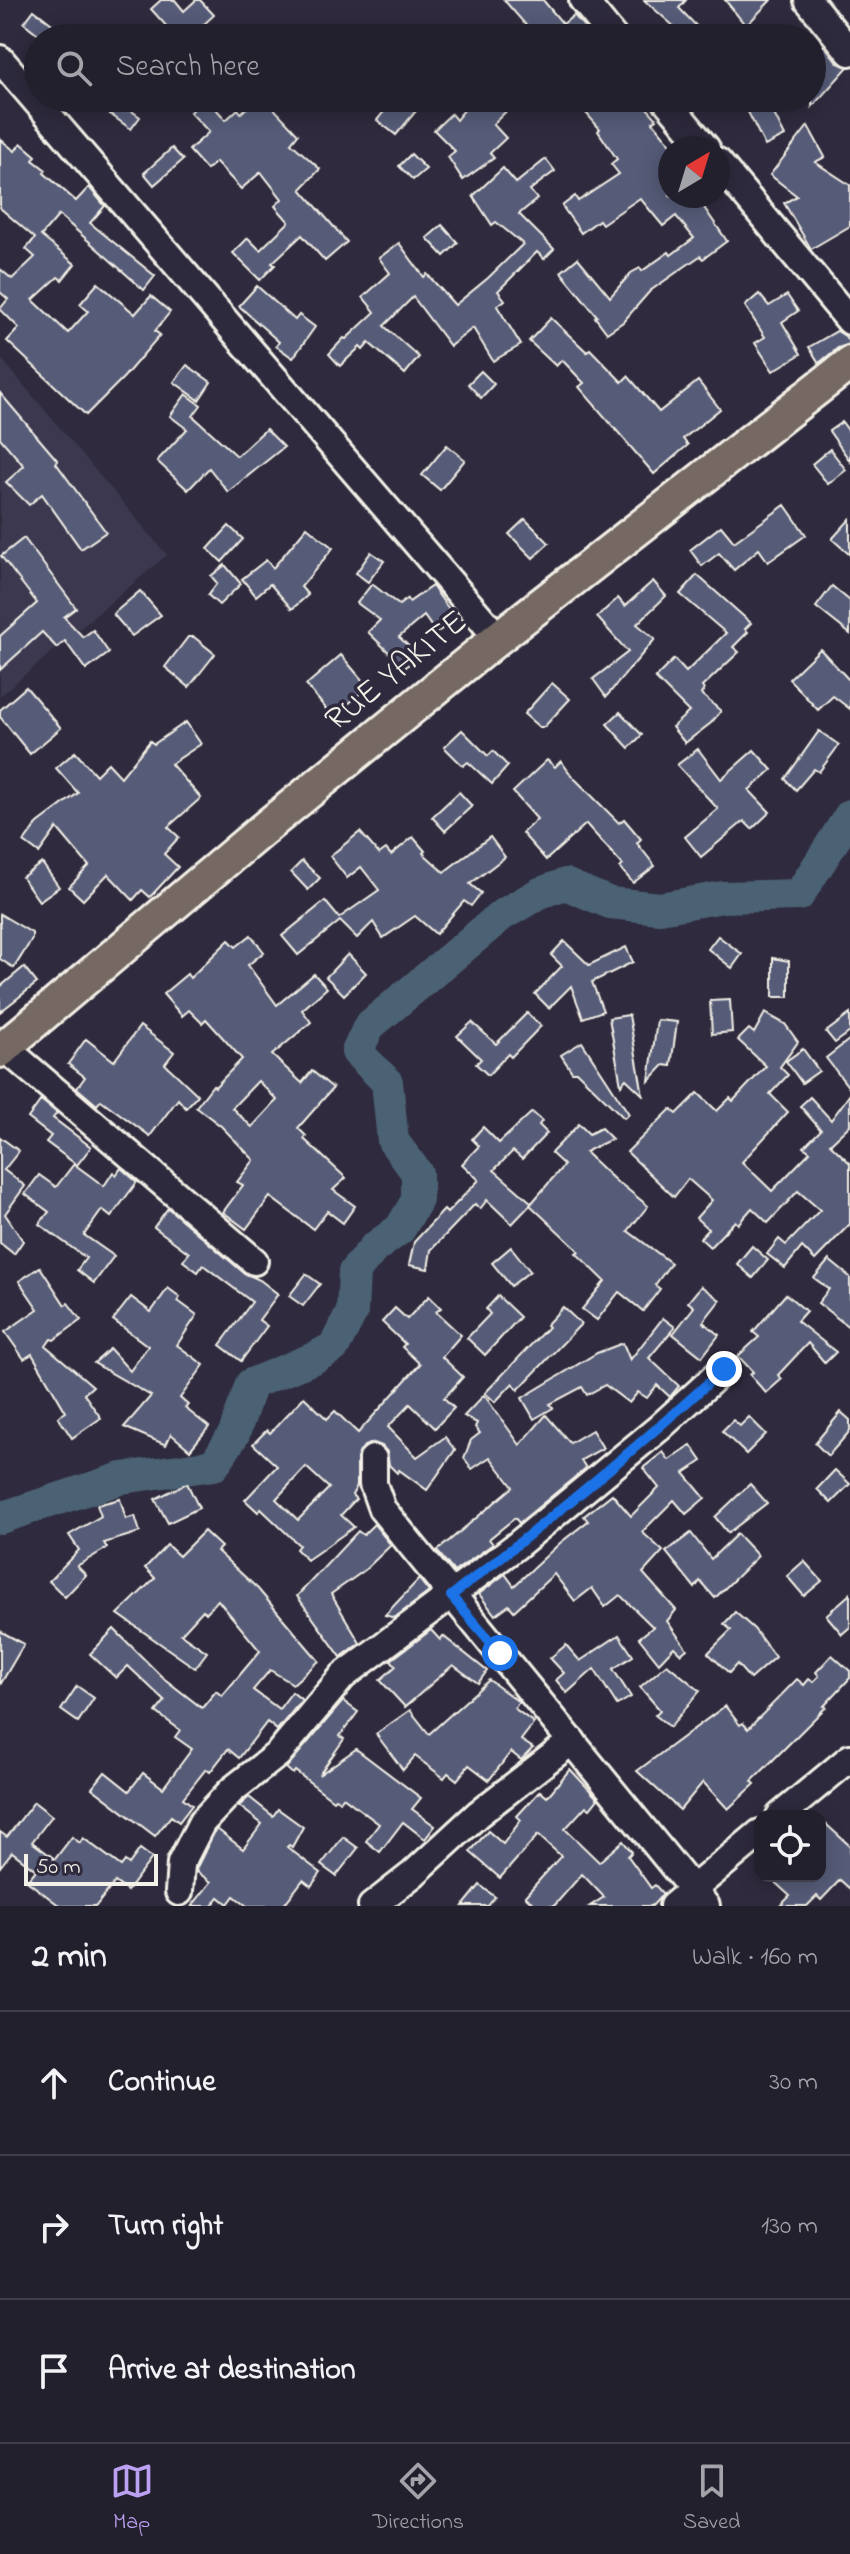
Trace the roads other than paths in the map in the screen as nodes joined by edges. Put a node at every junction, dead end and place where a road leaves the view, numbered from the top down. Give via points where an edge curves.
1 (583, 0) edge
2 (808, 0) edge
3 (603, 24) edge
4 (850, 52) edge
5 (0, 59) edge
6 (24, 87) edge
7 (46, 112) edge
8 (676, 112) edge
9 (696, 136) edge
10 (730, 176) edge
11 (850, 321) edge
12 (850, 363) edge
13 (498, 638) junction
14 (2, 1049) edge
15 (254, 1261) dead end
16 (724, 1369) dead end
17 (373, 1459) dead end
18 (451, 1596) junction
19 (572, 1741) junction
20 (850, 1758) edge
21 (787, 1810) edge
22 (754, 1839) edge
23 (179, 1892) dead end
24 (690, 1900) edge
25 (372, 1906) edge

1 - 3 street
2 - 4 street
5 - 6 street
7 - 13 street
8 - 9 street
10 - 11 street
12 - 13 main road, RUE YAKITE
13 - 14 main road, RUE YAKITE
14 - 15 street
16 - 18 street
17 - 18 street via 373,1484 382,1509
18 - 19 street
18 - 23 street via 343,1676 278,1754 202,1822 181,1863
19 - 24 street
19 - 25 street
20 - 21 street
22 - 24 street

